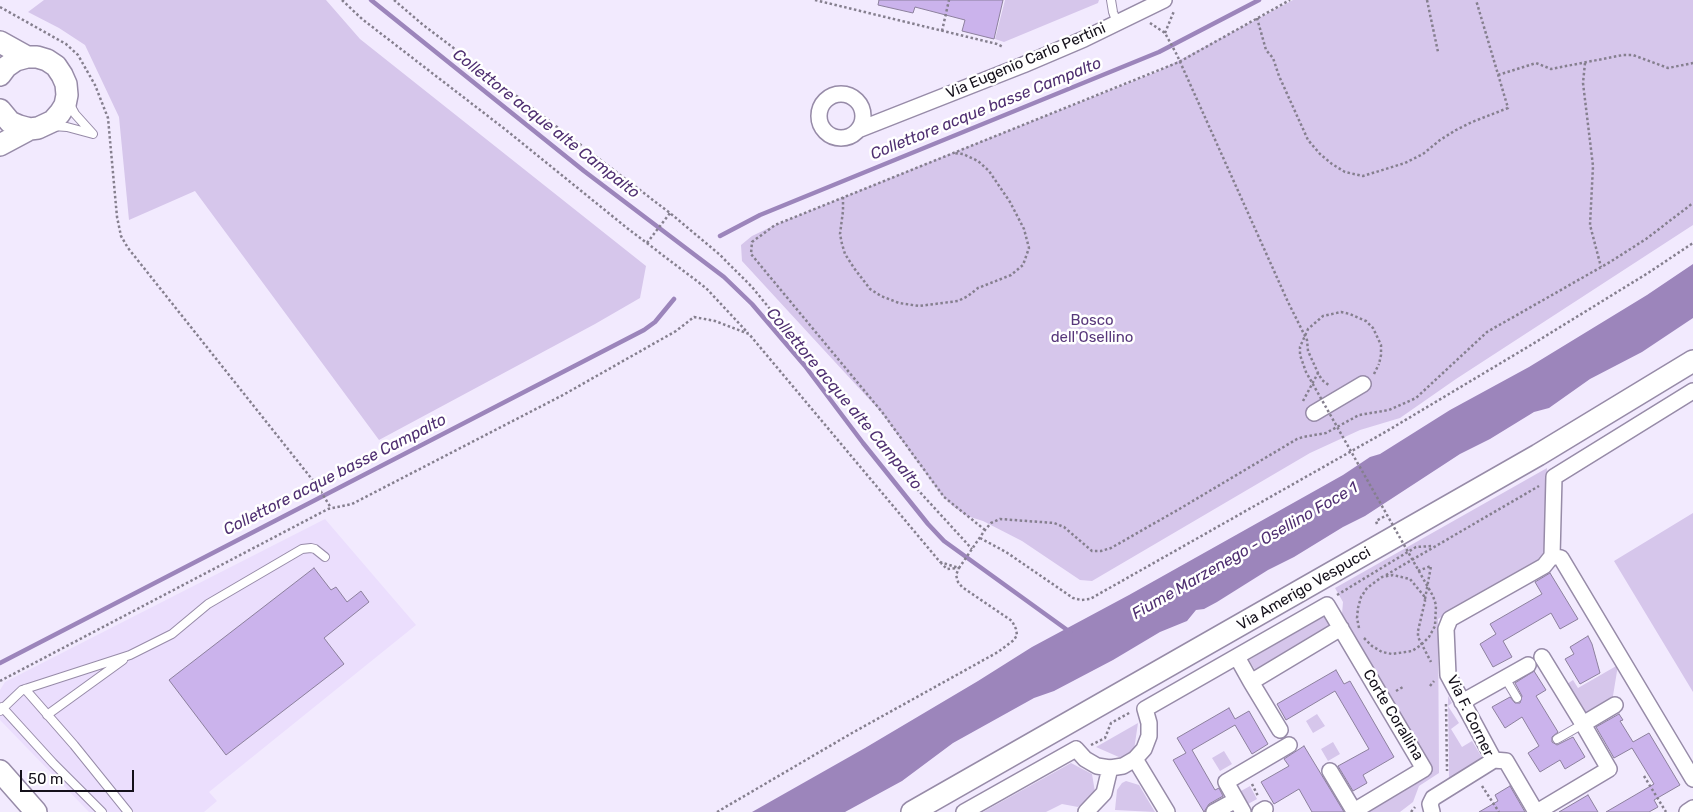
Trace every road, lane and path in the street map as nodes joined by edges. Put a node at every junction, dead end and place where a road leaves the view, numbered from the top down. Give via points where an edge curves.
1 (342, 0) edge
2 (394, 0) edge
3 (816, 0) edge
4 (950, 0) edge
5 (1111, 0) edge
6 (1290, 0) edge
7 (1427, 0) edge
8 (1476, 0) edge
9 (1169, 5) edge
10 (0, 7) edge
11 (1257, 18) junction
12 (1145, 20) dead end
13 (1117, 23) junction
14 (942, 31) junction
15 (1166, 34) junction
16 (0, 42) edge
17 (1003, 47) dead end
18 (1438, 52) dead end
19 (26, 57) junction
20 (1179, 62) junction
21 (1584, 63) junction
22 (1693, 63) edge
23 (0, 75) edge
24 (1498, 75) junction
25 (67, 95) junction
26 (860, 105) junction
27 (0, 110) edge
28 (886, 118) junction
29 (38, 127) junction
30 (858, 130) junction
31 (0, 145) edge
32 (952, 153) junction
33 (843, 197) junction
34 (670, 214) junction
35 (647, 243) junction
36 (1693, 243) edge
37 (1601, 267) dead end
38 (749, 334) junction
39 (1693, 361) edge
40 (1318, 373) junction
41 (1363, 384) joint
42 (1337, 389) dead end
43 (1693, 391) edge
44 (1302, 402) dead end
45 (1314, 413) dead end
46 (1554, 477) junction
47 (331, 508) junction
48 (1387, 515) junction
49 (1377, 524) dead end
50 (985, 530) dead end
51 (1435, 546) junction
52 (972, 549) junction
53 (1552, 556) junction
54 (325, 557) dead end
55 (959, 568) junction
56 (1418, 570) junction
57 (1382, 577) junction
58 (1425, 601) junction
59 (1328, 605) junction
60 (1341, 628) junction
61 (130, 654) junction
62 (1237, 657) junction
63 (1542, 657) dead end
64 (1528, 665) dead end
65 (1168, 666) junction
66 (1435, 669) dead end
67 (1505, 678) junction
68 (0, 681) edge
69 (1251, 682) junction
70 (1184, 687) junction
71 (25, 689) junction
72 (1517, 698) dead end
73 (1462, 702) junction
74 (1446, 704) dead end
75 (1616, 705) dead end
76 (1, 709) edge
77 (1145, 709) junction
78 (47, 715) junction
79 (1583, 724) junction
80 (1280, 730) dead end
81 (1557, 739) dead end
82 (1289, 745) dead end
83 (1078, 751) junction
84 (1135, 759) junction
85 (1494, 760) junction
86 (1110, 768) junction
87 (0, 771) edge
88 (1245, 771) junction
89 (1330, 771) dead end
90 (1474, 773) junction
91 (1446, 774) dead end
92 (1644, 776) dead end
93 (1693, 779) edge
94 (1417, 802) dead end
95 (1240, 806) edge
96 (1693, 808) edge
97 (1262, 810) edge
98 (1540, 810) edge
99 (36, 812) edge
100 (102, 812) edge
101 (128, 812) edge
102 (717, 812) edge
103 (912, 812) edge
104 (964, 812) edge
105 (1086, 812) edge
106 (1167, 812) edge
107 (1214, 812) edge
108 (1354, 812) edge
109 (1411, 812) edge
110 (1432, 812) edge
111 (1498, 812) edge
112 (1666, 812) edge
113 (1687, 812) edge

1 - 35 path
2 - 34 path
3 - 14 path
4 - 14 path
5 - 13 lane
6 - 11 path
7 - 18 path
8 - 24 path
9 - 13 street, Via Eugenio Carlo Pertini
9 - 15 path
10 - 47 path via 66,44 78,55 108,118 121,236 318,487
11 - 20 path
11 - 24 path via 1266,50 1273,58 1308,140 1320,154 1345,172 1363,176 1405,163 1456,130 1508,108
12 - 15 path
13 - 28 street, Via Eugenio Carlo Pertini via 1023,65
14 - 17 path
15 - 20 path
16 - 19 main road
19 - 23 main road via 6,66
19 - 25 main road via 47,60 56,66 66,84
20 - 32 path
20 - 40 path via 1307,340 1308,351
21 - 22 path via 1632,55 1668,68
21 - 24 path via 1552,69 1536,63
21 - 37 path via 1593,166 1590,225
25 - 29 main road via 60,114
25 - 29 lane via 70,107 94,134 67,127
26 - 28 street
26 - 30 street via 863,118
26 - 30 street via 844,94 830,96 821,105 818,118 823,130 834,138 847,137
27 - 29 main road via 10,122
28 - 30 street, Via Eugenio Carlo Pertini
29 - 31 main road
32 - 33 path
32 - 33 path via 963,154 989,170 1024,229 1029,248 1023,265 1011,275 958,301 919,306 900,303 870,289 845,254 842,244
33 - 50 path via 775,225 752,242 751,254 882,412 944,497
34 - 35 path
34 - 52 path via 720,254 752,287 918,490
35 - 38 path via 706,288
36 - 52 path via 1404,421 1090,598 1073,598 980,538
38 - 47 path via 715,320 694,317 676,331 563,395 352,504
38 - 55 path via 933,556 948,569
39 - 65 main road, Via Amerigo Vespucci via 1554,446
40 - 42 path via 1329,386
40 - 44 path
41 - 45 street
41 - 48 path, bridge via 1380,364 1378,336 1366,321 1350,314 1332,313 1315,322 1300,347 1306,372
43 - 46 street
46 - 51 path
46 - 53 street
47 - 68 path
48 - 49 path via 1376,521
48 - 56 path, bridge
51 - 57 path
51 - 59 path via 1416,547 1337,595
52 - 55 path
53 - 73 street, Via F. Corner via 1544,566 1450,619 1446,629 1448,675
53 - 93 street via 1561,558
54 - 61 lane via 315,549 302,550 208,604 172,634
55 - 102 path via 956,575 962,587 1012,621 1017,635 1014,640
56 - 57 path, bridge via 1436,605 1434,626 1429,637 1412,651 1382,652 1372,646 1359,629 1357,618 1361,597
56 - 58 path via 1431,566
57 - 58 path via 1393,575 1410,579
58 - 66 path via 1418,637
59 - 60 street, Corte Corallina
59 - 62 street
60 - 69 street
60 - 108 street, Corte Corallina via 1424,770
61 - 71 lane
61 - 78 lane
62 - 69 street
62 - 70 street
63 - 79 street
64 - 67 street
65 - 70 street
65 - 103 main road, Via Amerigo Vespucci
67 - 72 lane
67 - 73 street
69 - 80 street
70 - 77 street
71 - 76 lane
71 - 78 lane
73 - 85 street, Via F. Corner
74 - 91 path
75 - 79 street
76 - 100 lane
77 - 83 path via 1142,705 1111,723 1105,738
77 - 84 street via 1149,736
78 - 101 lane
79 - 81 lane
79 - 98 street via 1610,769
82 - 88 street
83 - 86 street via 1097,766
83 - 104 street
84 - 86 street via 1123,766
84 - 106 street
85 - 90 street, Via F. Corner
85 - 98 street via 1506,761
86 - 105 street via 1104,793
87 - 99 main road
88 - 95 street via 1224,779
88 - 97 path
89 - 108 street, Corte Corallina
90 - 110 street, Via F. Corner via 1433,798 1430,804
90 - 111 path
92 - 112 path
94 - 109 path
95 - 107 street
96 - 113 street

